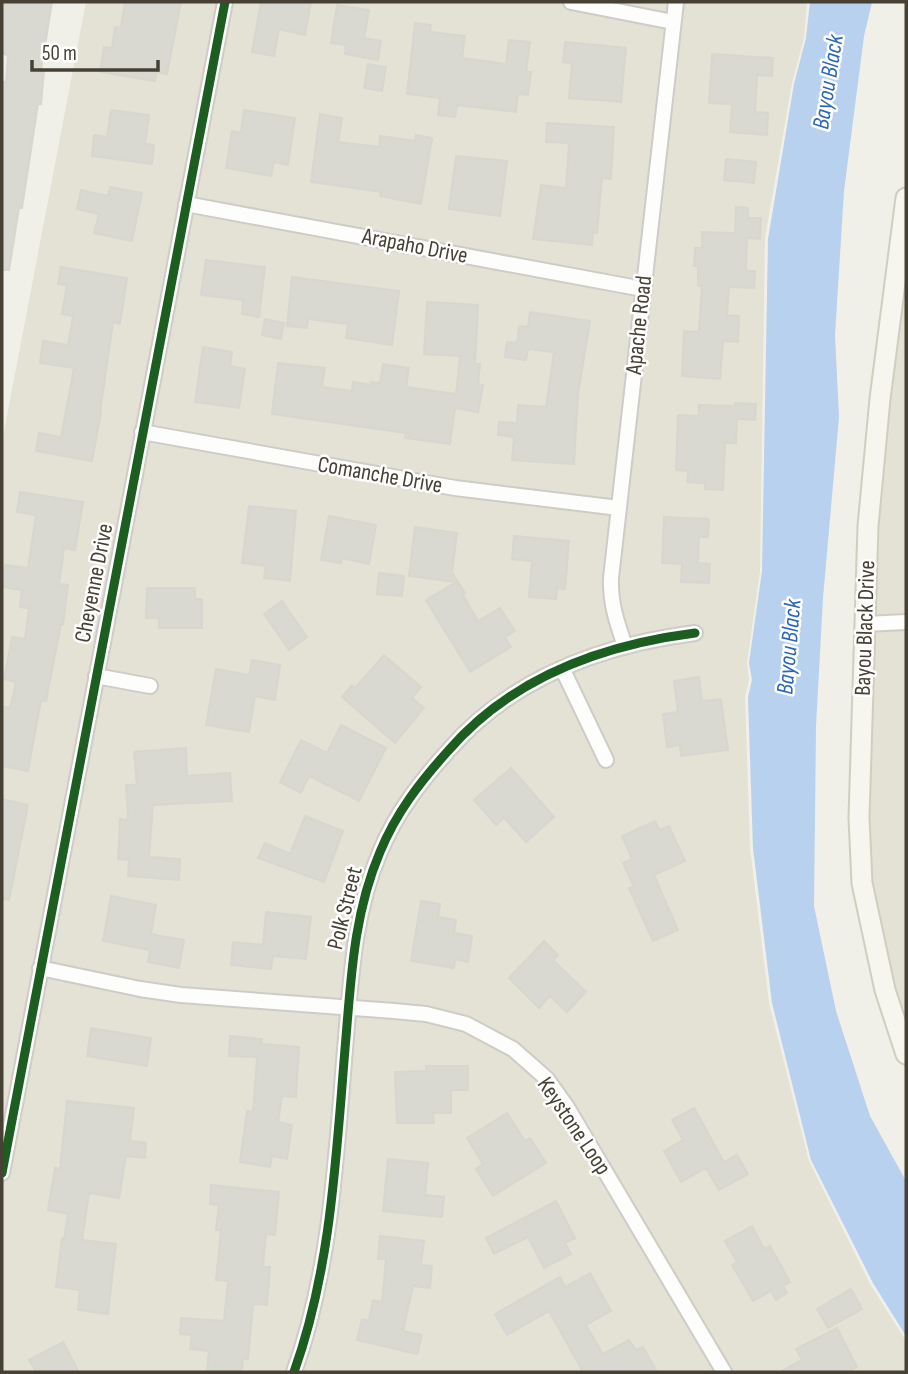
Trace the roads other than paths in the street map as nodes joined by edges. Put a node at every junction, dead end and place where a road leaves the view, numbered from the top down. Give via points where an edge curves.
1 (225, 2) edge
2 (570, 2) edge
3 (676, 2) edge
4 (673, 22) junction
5 (906, 198) edge
6 (186, 204) junction
7 (904, 236) edge
8 (643, 289) junction
9 (142, 432) junction
10 (619, 508) junction
11 (906, 622) edge
12 (865, 624) junction
13 (695, 634) dead end
14 (625, 646) junction
15 (562, 668) junction
16 (96, 676) junction
17 (150, 686) dead end
18 (606, 760) dead end
19 (40, 968) junction
20 (348, 1008) junction
21 (906, 1054) edge
22 (2, 1173) edge
23 (293, 1372) edge
24 (724, 1372) edge

1 - 6 street, Cheyenne Drive
2 - 4 street
3 - 4 street, Apache Road
4 - 8 street, Apache Road
5 - 7 main road, Bayou Black Drive
6 - 8 street, Arapaho Drive
6 - 9 street, Cheyenne Drive
7 - 12 main road, Bayou Black Drive via 880,399 869,511
8 - 10 street, Apache Road
9 - 10 street, Comanche Drive via 455,488
9 - 16 street, Cheyenne Drive
10 - 14 street, Apache Road via 611,596
11 - 12 street
12 - 21 main road, Bayou Black Drive via 859,818 862,883 885,990
13 - 14 street, Polk Street
14 - 15 street, Polk Street
15 - 18 street
15 - 20 street, Polk Street via 534,680 479,718 401,810 380,853 360,913
16 - 17 street
16 - 19 street, Cheyenne Drive
19 - 20 street, Keystone Loop via 181,995
19 - 22 street, Cheyenne Drive
20 - 23 street, Polk Street via 322,1263
20 - 24 street, Keystone Loop via 426,1014 466,1024 513,1049 547,1079

